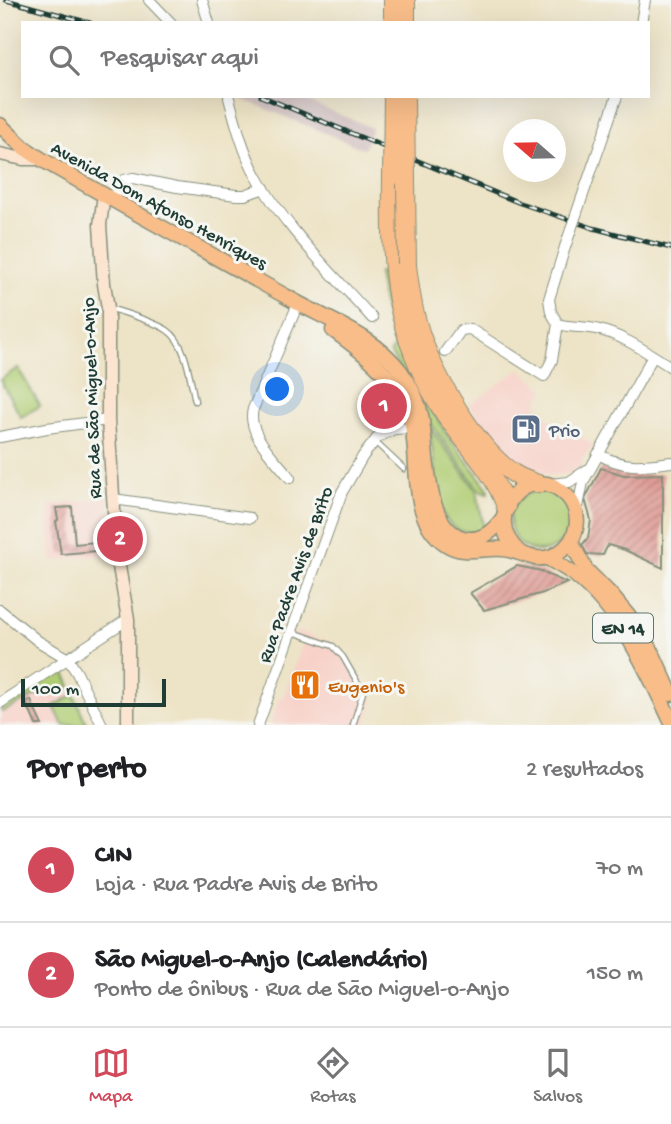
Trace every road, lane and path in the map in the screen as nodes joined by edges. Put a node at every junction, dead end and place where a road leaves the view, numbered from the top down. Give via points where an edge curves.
1 (149, 0) edge
2 (202, 0) edge
3 (393, 0) edge
4 (406, 0) edge
5 (645, 0) edge
6 (169, 21) edge
7 (208, 21) edge
8 (393, 21) edge
9 (406, 21) edge
10 (641, 21) edge
11 (229, 98) edge
12 (393, 98) edge
13 (405, 98) edge
14 (616, 98) edge
15 (3, 136) edge
16 (0, 154) edge
17 (41, 159) junction
18 (264, 188) junction
19 (108, 197) junction
20 (400, 266) junction
21 (303, 306) junction
22 (108, 308) junction
23 (372, 318) dead end
24 (558, 324) junction
25 (445, 352) dead end
26 (653, 356) junction
27 (671, 366) edge
28 (195, 401) dead end
29 (403, 405) junction
30 (108, 420) junction
31 (414, 420) junction
32 (0, 438) edge
33 (374, 440) junction
34 (598, 454) junction
35 (671, 462) edge
36 (590, 468) junction
37 (404, 469) dead end
38 (290, 478) dead end
39 (543, 484) junction
40 (113, 499) junction
41 (504, 512) junction
42 (577, 514) junction
43 (250, 518) dead end
44 (571, 542) junction
45 (519, 552) junction
46 (547, 558) junction
47 (0, 610) edge
48 (128, 619) junction
49 (291, 631) junction
50 (110, 632) junction
51 (129, 643) junction
52 (68, 659) junction
53 (671, 694) edge
54 (0, 703) edge
55 (671, 721) edge
56 (102, 725) edge
57 (128, 725) edge
58 (258, 725) edge
59 (353, 725) edge

1 - 6 street
2 - 7 street
3 - 8 highway
4 - 9 highway
5 - 10 street
11 - 18 street via 246,152
12 - 20 highway, bridge
13 - 20 highway, bridge
14 - 24 street, bridge via 549,299
15 - 17 main road, Avenida Dom Afonso Henriques
16 - 17 street
17 - 19 main road, Avenida Dom Afonso Henriques
18 - 19 street via 236,195 133,178 124,180
18 - 23 street
19 - 21 main road, Avenida Dom Afonso Henriques
19 - 22 street, Rua de São Miguel-o-Anjo via 100,225
20 - 39 highway via 421,336 448,395 504,466 517,476
20 - 41 highway via 398,305 407,341 446,416 497,486
21 - 29 main road, Avenida Dom Afonso Henriques via 366,353
21 - 31 main road, Avenida Dom Afonso Henriques via 362,336 389,358 410,387
21 - 38 street via 251,421
22 - 28 lane via 174,336
22 - 30 street, Rua de São Miguel-o-Anjo
24 - 25 street via 552,360 544,376 470,329 461,330
24 - 26 street via 610,333
26 - 27 street
26 - 34 street
29 - 31 main road, Avenida Dom Afonso Henriques
29 - 33 street, Rua Padre Avis de Brito
30 - 32 street
30 - 40 street, Rua de São Miguel-o-Anjo
31 - 33 street
31 - 41 main road, Avenida Dom Afonso Henriques via 432,500 444,528 454,536 473,540 493,530
31 - 45 main road, Avenida Dom Afonso Henriques via 421,506 436,536 460,550
33 - 37 lane
33 - 49 street, Rua Padre Avis de Brito via 342,492
34 - 35 street via 632,467
34 - 36 street
36 - 39 street via 569,482
36 - 42 street
39 - 41 main road, Avenida Dom Afonso Henriques via 515,494
39 - 42 main road via 567,495
40 - 43 street
40 - 48 street, Rua de São Miguel-o-Anjo
41 - 45 main road via 506,537
42 - 44 main road
44 - 46 main road
44 - 53 main road, EN 14 via 586,570 634,623
45 - 46 main road, Avenida Dom Afonso Henriques / EN 14
46 - 55 main road, Avenida Dom Afonso Henriques / EN 14 via 575,575 625,631
47 - 52 street
48 - 50 street
48 - 51 street, Rua de São Miguel-o-Anjo
49 - 58 street, Rua Padre Avis de Brito
49 - 59 lane via 333,646 343,657 363,692
50 - 51 street
50 - 52 street
51 - 57 street, Rua de São Miguel-o-Anjo
52 - 54 street
52 - 56 street

